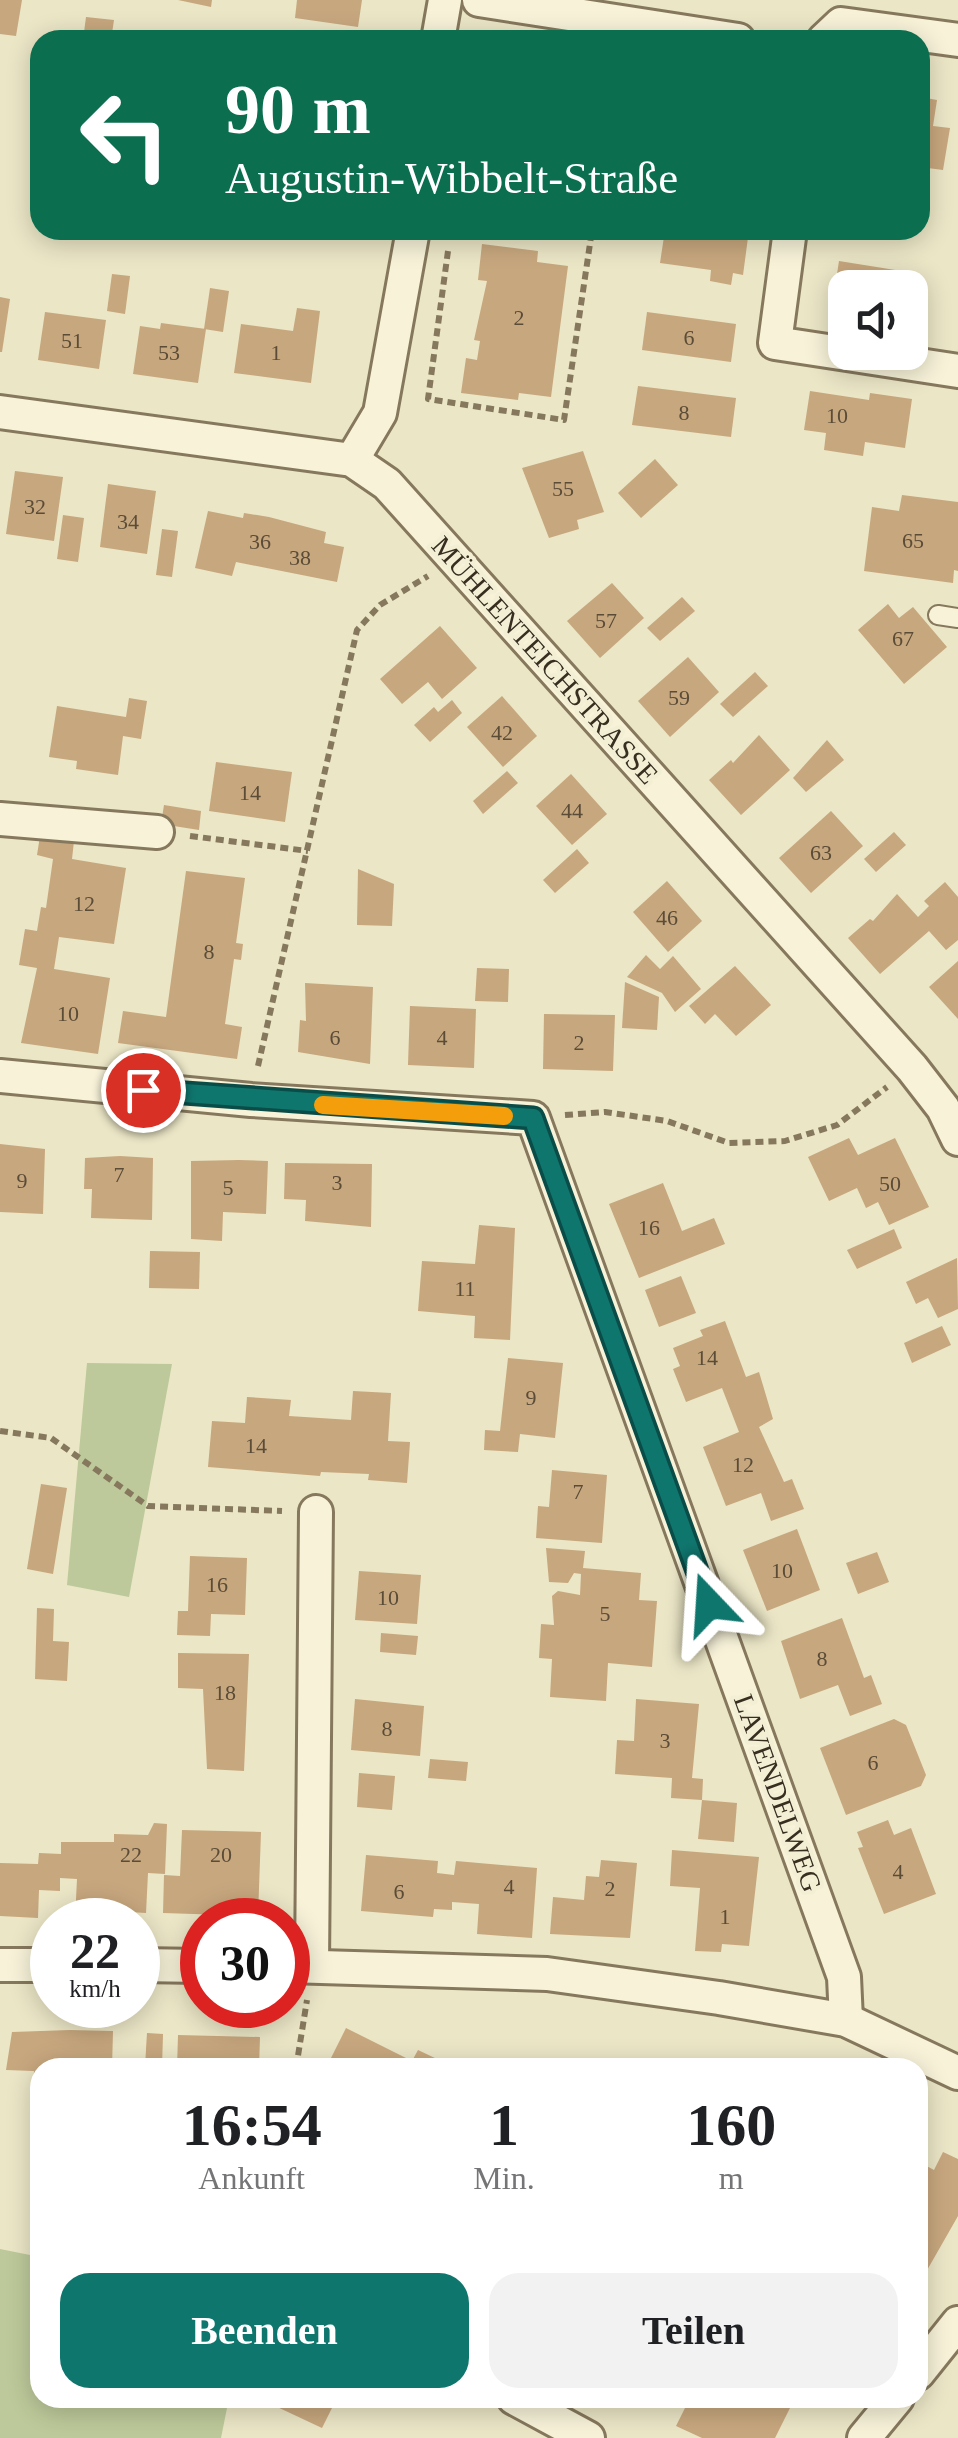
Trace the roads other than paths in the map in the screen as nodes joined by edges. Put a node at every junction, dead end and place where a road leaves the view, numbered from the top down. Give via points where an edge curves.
1 (445, 0) edge
2 (479, 0) edge
3 (440, 30) edge
4 (673, 30) edge
5 (835, 30) edge
6 (885, 30) edge
7 (930, 36) edge
8 (958, 40) edge
9 (411, 240) edge
10 (789, 240) edge
11 (958, 370) edge
12 (0, 412) edge
13 (352, 460) junction
14 (938, 615) dead end
15 (958, 618) edge
16 (0, 819) edge
17 (157, 832) road end
18 (0, 1076) edge
19 (951, 1103) edge
20 (958, 1138) edge
21 (316, 1512) road end
22 (302, 1898) edge
23 (0, 1965) edge
24 (30, 1965) edge
25 (310, 1966) edge
26 (846, 2020) junction
27 (926, 2058) edge
28 (928, 2059) edge
29 (958, 2073) edge
30 (958, 2323) edge
31 (928, 2360) edge
32 (532, 2408) edge
33 (889, 2408) edge
34 (588, 2438) edge
35 (864, 2438) edge

1 - 3 street
2 - 4 street
5 - 6 street via 841,24
7 - 8 street
9 - 13 street via 380,413
10 - 11 street via 775,342
12 - 13 street, MÜHLENTEICHSTRASSE
13 - 19 street, MÜHLENTEICHSTRASSE via 386,484 912,1068
14 - 15 lane
16 - 17 street
18 - 26 street, LAVENDELWEG via 533,1118 844,1977
19 - 20 street, MÜHLENTEICHSTRASSE
21 - 22 street
23 - 24 street
25 - 26 street via 546,1974
26 - 27 street
28 - 29 street
30 - 31 street
32 - 34 street
33 - 35 street

